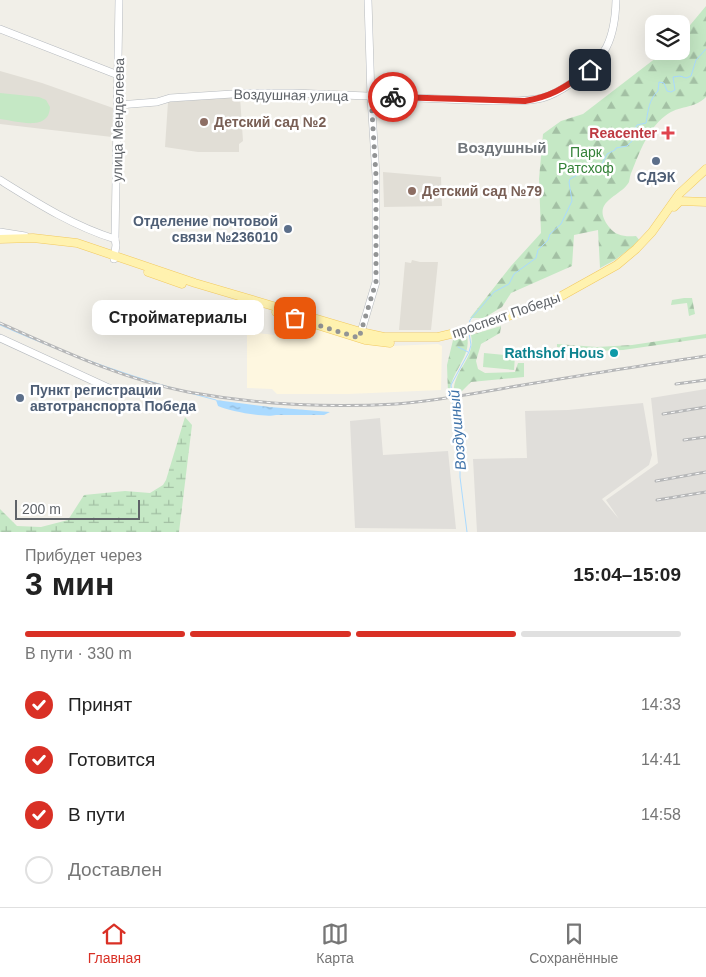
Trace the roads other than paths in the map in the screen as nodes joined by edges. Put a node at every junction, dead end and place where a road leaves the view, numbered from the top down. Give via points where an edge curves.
1 (119, 0) edge
2 (368, 0) edge
3 (616, 0) edge
4 (0, 29) edge
5 (118, 75) junction
6 (371, 96) junction
7 (118, 105) junction
8 (706, 169) edge
9 (0, 180) edge
10 (685, 188) junction
11 (688, 201) junction
12 (706, 202) edge
13 (0, 232) edge
14 (33, 238) junction
15 (0, 239) edge
16 (115, 239) junction
17 (0, 244) edge
18 (110, 256) junction
19 (510, 317) junction
20 (360, 335) junction
21 (0, 338) edge
22 (113, 390) dead end

1 - 5 street, улица Менделеева
2 - 6 street
3 - 6 street, Воздушная улица via 614,29 603,53 590,70 559,92 525,101
4 - 5 street
5 - 7 street, улица Менделеева
6 - 7 street, Воздушная улица via 248,93
6 - 20 street via 376,176 376,282
7 - 16 street, улица Менделеева
8 - 10 main road, проспект Победы
9 - 16 street via 64,219
10 - 11 main road
10 - 19 main road, проспект Победы via 652,232 617,265 556,299
11 - 12 main road
11 - 19 main road, проспект Победы via 676,204 646,244 590,287 558,303
13 - 14 street
14 - 15 main road, проспект Победы
14 - 18 main road, проспект Победы via 77,242
16 - 18 street, улица Менделеева via 116,245
17 - 18 main road, проспект Победы via 49,243
18 - 20 main road, проспект Победы via 196,289
19 - 20 main road, проспект Победы via 444,338 392,343
21 - 22 street

